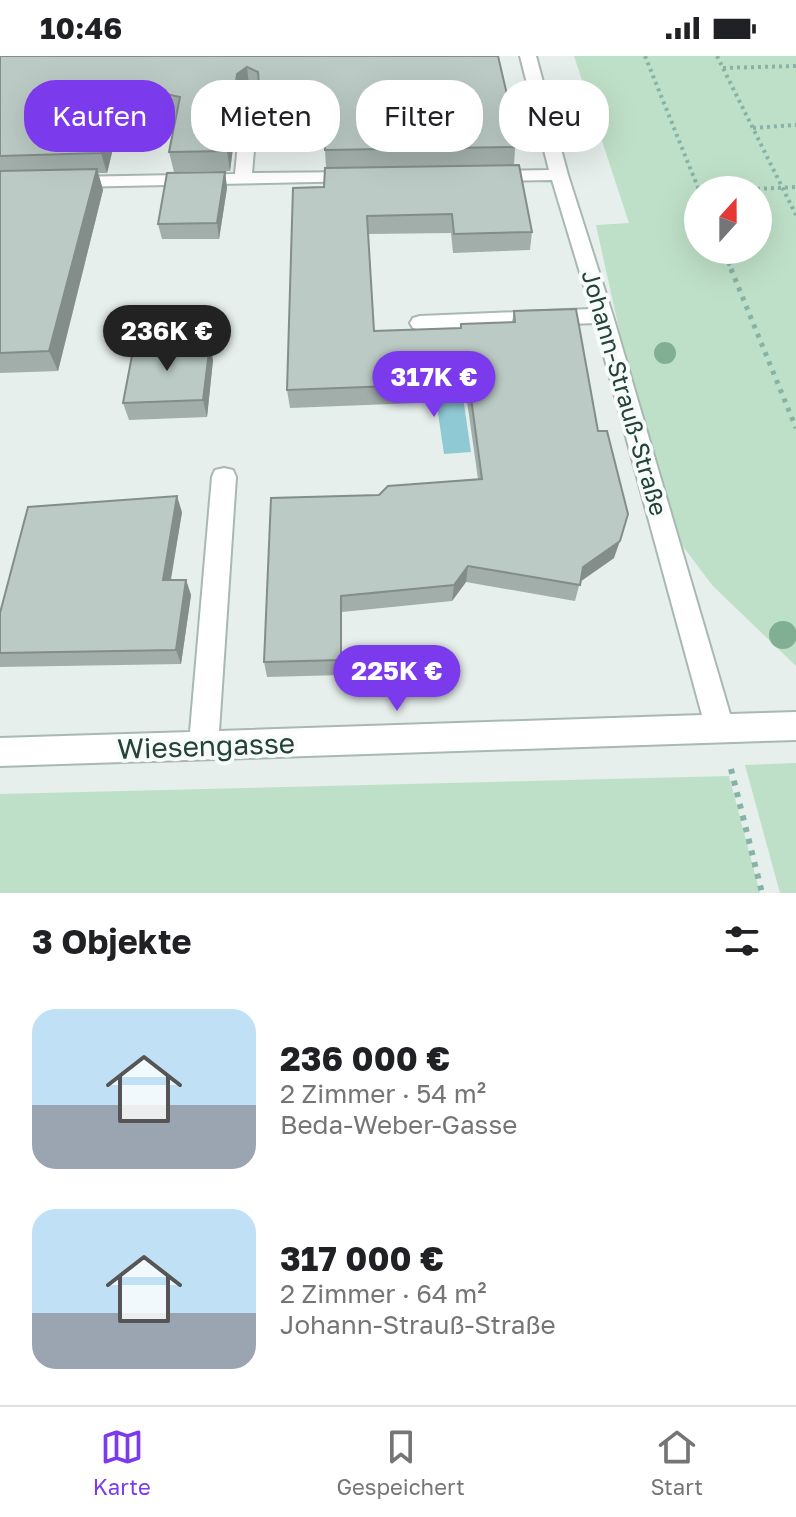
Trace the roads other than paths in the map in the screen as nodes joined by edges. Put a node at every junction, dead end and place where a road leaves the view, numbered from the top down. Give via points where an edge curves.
1 (528, 56) edge
2 (246, 152) edge
3 (559, 175) junction
4 (470, 176) edge
5 (382, 177) edge
6 (243, 179) junction
7 (44, 182) edge
8 (603, 316) junction
9 (420, 323) dead end
10 (224, 477) dead end
11 (796, 726) edge
12 (720, 729) junction
13 (203, 746) junction
14 (0, 752) edge

1 - 3 street, Johann-Strauß-Straße via 548,97
2 - 6 street
3 - 4 street
3 - 8 street, Johann-Strauß-Straße
5 - 6 street
6 - 7 street
8 - 9 street
8 - 12 street, Johann-Strauß-Straße
10 - 13 street
11 - 12 street, Wiesengasse
12 - 13 street, Wiesengasse
13 - 14 street, Wiesengasse

